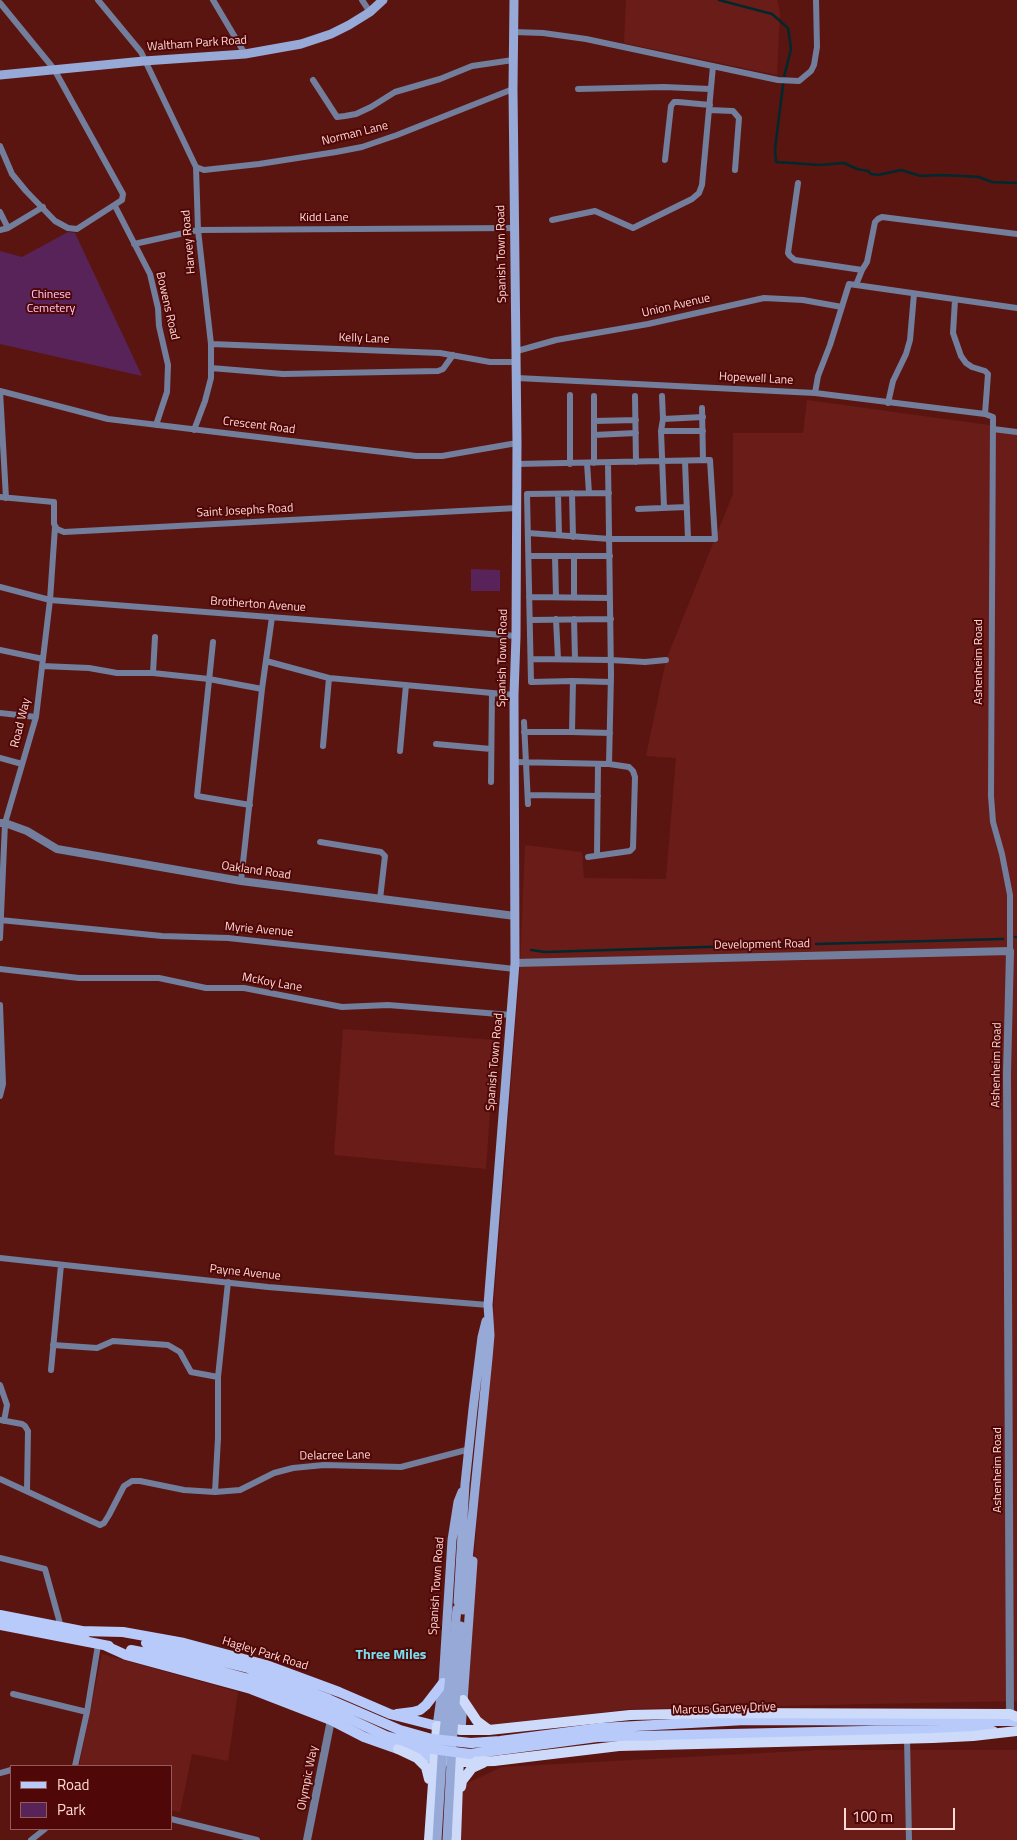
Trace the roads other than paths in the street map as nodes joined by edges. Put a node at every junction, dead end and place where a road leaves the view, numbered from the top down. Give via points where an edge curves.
1 (98, 0) edge
2 (213, 0) edge
3 (362, 0) edge
4 (384, 0) edge
5 (514, 0) edge
6 (816, 0) edge
7 (0, 4) edge
8 (370, 12) junction
9 (514, 32) junction
10 (245, 54) junction
11 (513, 60) junction
12 (144, 61) junction
13 (713, 66) junction
14 (54, 70) junction
15 (0, 75) edge
16 (313, 80) dead end
17 (513, 89) junction
18 (578, 89) dead end
19 (710, 89) junction
20 (710, 107) junction
21 (0, 146) edge
22 (665, 160) dead end
23 (196, 167) junction
24 (735, 170) dead end
25 (798, 183) dead end
26 (115, 206) junction
27 (43, 208) junction
28 (0, 212) edge
29 (552, 220) dead end
30 (8, 228) junction
31 (514, 228) junction
32 (0, 230) edge
33 (198, 230) junction
34 (1017, 234) edge
35 (134, 244) junction
36 (862, 270) junction
37 (856, 284) junction
38 (914, 294) junction
39 (955, 300) junction
40 (842, 307) junction
41 (1017, 308) edge
42 (211, 344) junction
43 (517, 351) junction
44 (453, 356) junction
45 (516, 362) junction
46 (211, 368) junction
47 (516, 378) junction
48 (0, 391) edge
49 (814, 393) junction
50 (570, 395) dead end
51 (594, 396) dead end
52 (636, 396) dead end
53 (662, 396) dead end
54 (888, 403) junction
55 (702, 408) dead end
56 (985, 414) junction
57 (702, 417) junction
58 (993, 417) joint
59 (664, 419) junction
60 (636, 420) junction
61 (594, 421) junction
62 (156, 425) junction
63 (993, 429) junction
64 (194, 430) junction
65 (661, 431) junction
66 (703, 431) junction
67 (1017, 432) edge
68 (636, 433) junction
69 (594, 436) junction
70 (517, 443) junction
71 (707, 460) junction
72 (661, 461) junction
73 (685, 461) junction
74 (636, 462) junction
75 (590, 463) junction
76 (608, 463) junction
77 (516, 464) junction
78 (570, 464) junction
79 (609, 493) junction
80 (558, 494) junction
81 (572, 494) junction
82 (590, 494) junction
83 (3, 498) edge
84 (664, 507) junction
85 (687, 507) junction
86 (517, 508) junction
87 (638, 509) dead end
88 (55, 527) junction
89 (528, 533) junction
90 (559, 535) junction
91 (573, 536) junction
92 (610, 539) junction
93 (688, 539) junction
94 (528, 556) junction
95 (556, 556) junction
96 (574, 556) junction
97 (610, 556) junction
98 (0, 587) edge
99 (529, 597) junction
100 (556, 597) junction
101 (574, 597) junction
102 (610, 598) junction
103 (50, 600) junction
104 (272, 617) junction
105 (556, 619) junction
106 (574, 619) junction
107 (611, 619) junction
108 (530, 620) junction
109 (516, 636) junction
110 (155, 637) dead end
111 (213, 642) dead end
112 (0, 650) edge
113 (530, 659) junction
114 (558, 659) junction
115 (575, 659) junction
116 (611, 660) junction
117 (666, 660) dead end
118 (266, 661) junction
119 (43, 662) junction
120 (152, 673) junction
121 (329, 678) junction
122 (209, 679) junction
123 (573, 682) junction
124 (611, 682) junction
125 (406, 685) junction
126 (262, 689) junction
127 (492, 693) junction
128 (514, 695) junction
129 (0, 713) edge
130 (36, 717) junction
131 (524, 722) dead end
132 (524, 732) junction
133 (572, 732) junction
134 (610, 733) junction
135 (436, 744) dead end
136 (323, 746) dead end
137 (491, 749) junction
138 (400, 751) dead end
139 (0, 758) edge
140 (515, 762) junction
141 (526, 762) junction
142 (22, 764) junction
143 (609, 764) junction
144 (598, 765) junction
145 (491, 782) dead end
146 (528, 795) junction
147 (598, 796) junction
148 (528, 804) dead end
149 (250, 806) junction
150 (2, 823) edge
151 (320, 842) dead end
152 (597, 854) junction
153 (588, 856) dead end
154 (241, 881) junction
155 (380, 899) junction
156 (515, 916) junction
157 (0, 920) edge
158 (0, 938) edge
159 (1010, 951) junction
160 (515, 966) junction
161 (0, 969) edge
162 (0, 1005) edge
163 (512, 1015) junction
164 (0, 1096) edge
165 (0, 1258) edge
166 (62, 1265) junction
167 (228, 1282) junction
168 (488, 1305) junction
169 (488, 1316) junction
170 (53, 1344) junction
171 (51, 1370) dead end
172 (218, 1377) junction
173 (0, 1385) edge
174 (2, 1421) edge
175 (470, 1449) junction
176 (0, 1479) edge
177 (465, 1484) junction
178 (26, 1490) junction
179 (215, 1492) junction
180 (474, 1503) junction
181 (0, 1558) edge
182 (460, 1609) junction
183 (0, 1615) edge
184 (0, 1625) edge
185 (60, 1627) junction
186 (80, 1631) junction
187 (101, 1645) junction
188 (443, 1683) junction
189 (13, 1694) dead end
190 (462, 1700) junction
191 (327, 1704) junction
192 (86, 1712) junction
193 (390, 1714) junction
194 (331, 1720) junction
195 (1015, 1723) edge
196 (436, 1726) junction
197 (461, 1730) junction
198 (489, 1730) junction
199 (907, 1737) junction
200 (398, 1749) junction
201 (432, 1749) junction
202 (494, 1761) junction
203 (458, 1762) junction
204 (75, 1765) edge
205 (9, 1770) edge
206 (0, 1773) edge
207 (459, 1793) junction
208 (431, 1802) junction
209 (172, 1819) edge
210 (44, 1830) edge
211 (31, 1840) edge
212 (257, 1840) edge
213 (307, 1840) edge
214 (429, 1840) edge
215 (437, 1840) edge
216 (447, 1840) edge
217 (456, 1840) edge
218 (909, 1840) edge

1 - 12 street, Harvey Road via 129,35
2 - 10 street
3 - 8 street
4 - 8 main road, Waltham Park Road
5 - 9 main road, Spanish Town Road
6 - 13 street via 817,47 814,65 806,77 790,82
7 - 14 street
8 - 10 main road, Waltham Park Road via 315,40
9 - 11 main road, Spanish Town Road
9 - 13 street via 586,39
10 - 12 main road, Waltham Park Road
11 - 16 street via 472,66 395,92 356,114 338,117
11 - 17 main road, Spanish Town Road
12 - 14 main road, Waltham Park Road
12 - 23 street, Harvey Road
13 - 19 street
14 - 15 main road, Waltham Park Road
14 - 26 street via 123,194
17 - 23 street, Norman Lane via 362,147 259,164 204,170
17 - 31 main road, Spanish Town Road
18 - 19 street
19 - 20 street
20 - 22 street via 674,102
20 - 24 street via 733,111 739,118
20 - 29 street via 699,194 632,228 595,211
21 - 27 street via 12,174
23 - 33 street, Harvey Road
25 - 36 street via 790,256 795,260
26 - 27 street via 77,229 55,221
26 - 35 street, Bowens Road
27 - 30 street
28 - 30 street
30 - 32 street
31 - 33 street, Kidd Lane
31 - 43 main road, Spanish Town Road
33 - 35 street, Kidd Lane
33 - 42 street, Harvey Road
34 - 36 street via 882,217 875,222 867,262
35 - 62 street, Bowens Road via 150,274 168,365 167,392
36 - 37 street
37 - 38 street
37 - 40 street via 849,284
38 - 39 street
38 - 54 street via 910,340 893,381
39 - 41 street
39 - 56 street via 953,333 961,356 966,363 988,374
40 - 43 street, Union Avenue via 764,298 648,324 556,340
40 - 49 street
42 - 44 street, Kelly Lane
42 - 46 street, Harvey Road
43 - 45 main road, Spanish Town Road
44 - 45 street, Kelly Lane
44 - 46 street via 438,371 282,374
45 - 47 main road, Spanish Town Road
46 - 64 street, Harvey Road via 205,401
47 - 49 street, Hopewell Lane
47 - 70 main road, Spanish Town Road
48 - 62 street, Crescent Road via 108,419
48 - 83 street
49 - 54 street, Hopewell Lane
50 - 78 street
51 - 61 street
52 - 60 street
53 - 59 street
54 - 56 street, Hopewell Lane
55 - 57 street
56 - 58 street, Hopewell Lane
57 - 59 street
57 - 66 street
58 - 63 street, Ashenheim Road
59 - 65 street
60 - 61 street
60 - 68 street
61 - 69 street
62 - 64 street, Crescent Road
63 - 67 street
63 - 159 street, Ashenheim Road via 990,796 1010,895
64 - 70 street, Crescent Road via 416,456 442,456
65 - 66 street
65 - 72 street
66 - 71 street
68 - 69 street
68 - 74 street
69 - 75 street
70 - 77 main road, Spanish Town Road
71 - 73 street
71 - 93 street via 715,539
72 - 73 street
72 - 74 street
72 - 84 street
73 - 85 street
74 - 76 street
75 - 76 street
75 - 78 street
75 - 82 street
76 - 79 street
77 - 78 street
77 - 86 main road, Spanish Town Road
79 - 82 street
79 - 92 street
80 - 81 street
80 - 89 street via 527,494
80 - 90 street
81 - 82 street
81 - 91 street
83 - 88 street via 54,502
84 - 85 street
84 - 87 street
85 - 93 street
86 - 88 street, Saint Josephs Road via 64,532
86 - 109 main road, Spanish Town Road
88 - 103 street, Road Way
89 - 90 street
89 - 94 street
90 - 91 street
91 - 92 street
92 - 93 street
92 - 97 street
94 - 95 street
94 - 99 street
95 - 96 street
95 - 100 street
96 - 97 street
96 - 101 street
97 - 102 street
98 - 103 street, Brotherton Avenue
99 - 100 street
99 - 108 street
100 - 101 street
101 - 102 street
102 - 107 street
103 - 104 street, Brotherton Avenue
103 - 119 street, Road Way
104 - 109 street, Brotherton Avenue
104 - 118 street
105 - 106 street
105 - 108 street
105 - 114 street
106 - 107 street
106 - 115 street
107 - 116 street
108 - 113 street
109 - 128 main road, Spanish Town Road
110 - 120 street
111 - 122 street
112 - 119 street
113 - 114 street
113 - 123 street via 531,682
114 - 115 street
115 - 116 street
116 - 117 street
116 - 124 street
118 - 121 street
118 - 126 street
119 - 120 street via 117,672
119 - 130 street, Road Way
120 - 122 street
121 - 125 street
121 - 136 street
122 - 126 street
122 - 149 street via 197,796
123 - 124 street
123 - 133 street
124 - 134 street
125 - 127 street
125 - 138 street
126 - 149 street
127 - 128 street
127 - 137 street
128 - 140 main road, Spanish Town Road
129 - 130 street
130 - 142 street, Road Way
131 - 132 street
132 - 133 street
132 - 141 street
133 - 134 street
134 - 143 street
135 - 137 street
137 - 145 street
139 - 142 street
140 - 141 street
140 - 156 main road, Spanish Town Road
141 - 144 street
141 - 146 street
142 - 150 street, Road Way
143 - 144 street
143 - 152 street via 629,767 635,777 634,845 630,851
144 - 147 street
146 - 147 street
146 - 148 street
147 - 152 street
149 - 154 street
150 - 154 street, Oakland Road via 27,831 57,849
150 - 157 street, Road Way
151 - 155 street via 381,852 385,856
152 - 153 street
154 - 155 street, Oakland Road
155 - 156 street, Oakland Road
156 - 160 main road, Spanish Town Road
157 - 158 street, Road Way
157 - 160 street, Myrie Avenue
159 - 160 street, Development Road
159 - 195 street, Ashenheim Road via 1007,1082
160 - 163 main road, Spanish Town Road
161 - 163 street, McKoy Lane via 79,978 159,978 206,988 244,988 342,1007 388,1005
162 - 164 street via 3,1084
163 - 168 main road, Spanish Town Road
165 - 166 street, Payne Avenue
166 - 167 street, Payne Avenue
166 - 170 street
167 - 168 street, Payne Avenue
167 - 172 street
168 - 169 main road, Spanish Town Road
169 - 175 main road, Spanish Town Road via 482,1337
169 - 180 main road, Spanish Town Road via 490,1335
170 - 171 street
170 - 172 street via 97,1348 113,1341 168,1345 180,1352 190,1372
172 - 179 street
173 - 174 street via 6,1405
174 - 178 street via 22,1424 28,1431
175 - 177 main road, Spanish Town Road
175 - 179 street, Delacree Lane via 401,1467 324,1465 293,1468 274,1473 240,1490
176 - 178 street, Delacree Lane
177 - 182 main road, Spanish Town Road
177 - 188 main road, Spanish Town Road via 458,1502 452,1540
178 - 179 street, Delacree Lane via 98,1525 106,1521 124,1486 132,1481
180 - 182 main road, Spanish Town Road
180 - 190 main road, Spanish Town Road via 473,1571
181 - 185 street via 45,1569
182 - 215 main road, Spanish Town Road, bridge via 443,1742
182 - 216 main road, Spanish Town Road, bridge
183 - 185 main road, Hagley Park Road
184 - 187 main road, Hagley Park Road
185 - 186 main road, Hagley Park Road
186 - 191 main road, Hagley Park Road via 165,1647 248,1668
186 - 193 main road, Hagley Park Road via 124,1632 184,1643 266,1665
187 - 191 main road, Hagley Park Road via 168,1657
187 - 192 street
187 - 194 main road, Hagley Park Road via 126,1655 251,1689
188 - 193 main road via 420,1710
188 - 196 main road, Spanish Town Road
189 - 192 street
190 - 197 main road, Spanish Town Road
190 - 198 highway via 477,1721
191 - 201 main road, Hagley Park Road, bridge via 400,1730
192 - 204 street
193 - 194 main road via 358,1707 345,1709
193 - 196 main road, Hagley Park Road
194 - 200 main road, Hagley Park Road
194 - 213 street, Olympic Way
195 - 198 highway, Marcus Garvey Drive via 725,1713 630,1715
195 - 199 highway via 973,1736
195 - 201 main road, Marcus Garvey Drive, bridge via 909,1730 598,1733
196 - 197 highway, Marcus Garvey Drive
196 - 201 highway, Spanish Town Road
197 - 198 highway, Marcus Garvey Drive
197 - 203 highway, Spanish Town Road
199 - 202 highway via 619,1746
199 - 218 street
200 - 201 main road, Hagley Park Road
200 - 208 highway via 417,1758 426,1767
201 - 203 highway
201 - 208 highway, Spanish Town Road
202 - 203 highway
202 - 207 highway via 472,1768 462,1781
203 - 207 highway, Spanish Town Road
205 - 206 street
207 - 217 highway, Spanish Town Road
208 - 214 highway, Spanish Town Road
209 - 212 street
210 - 211 street

